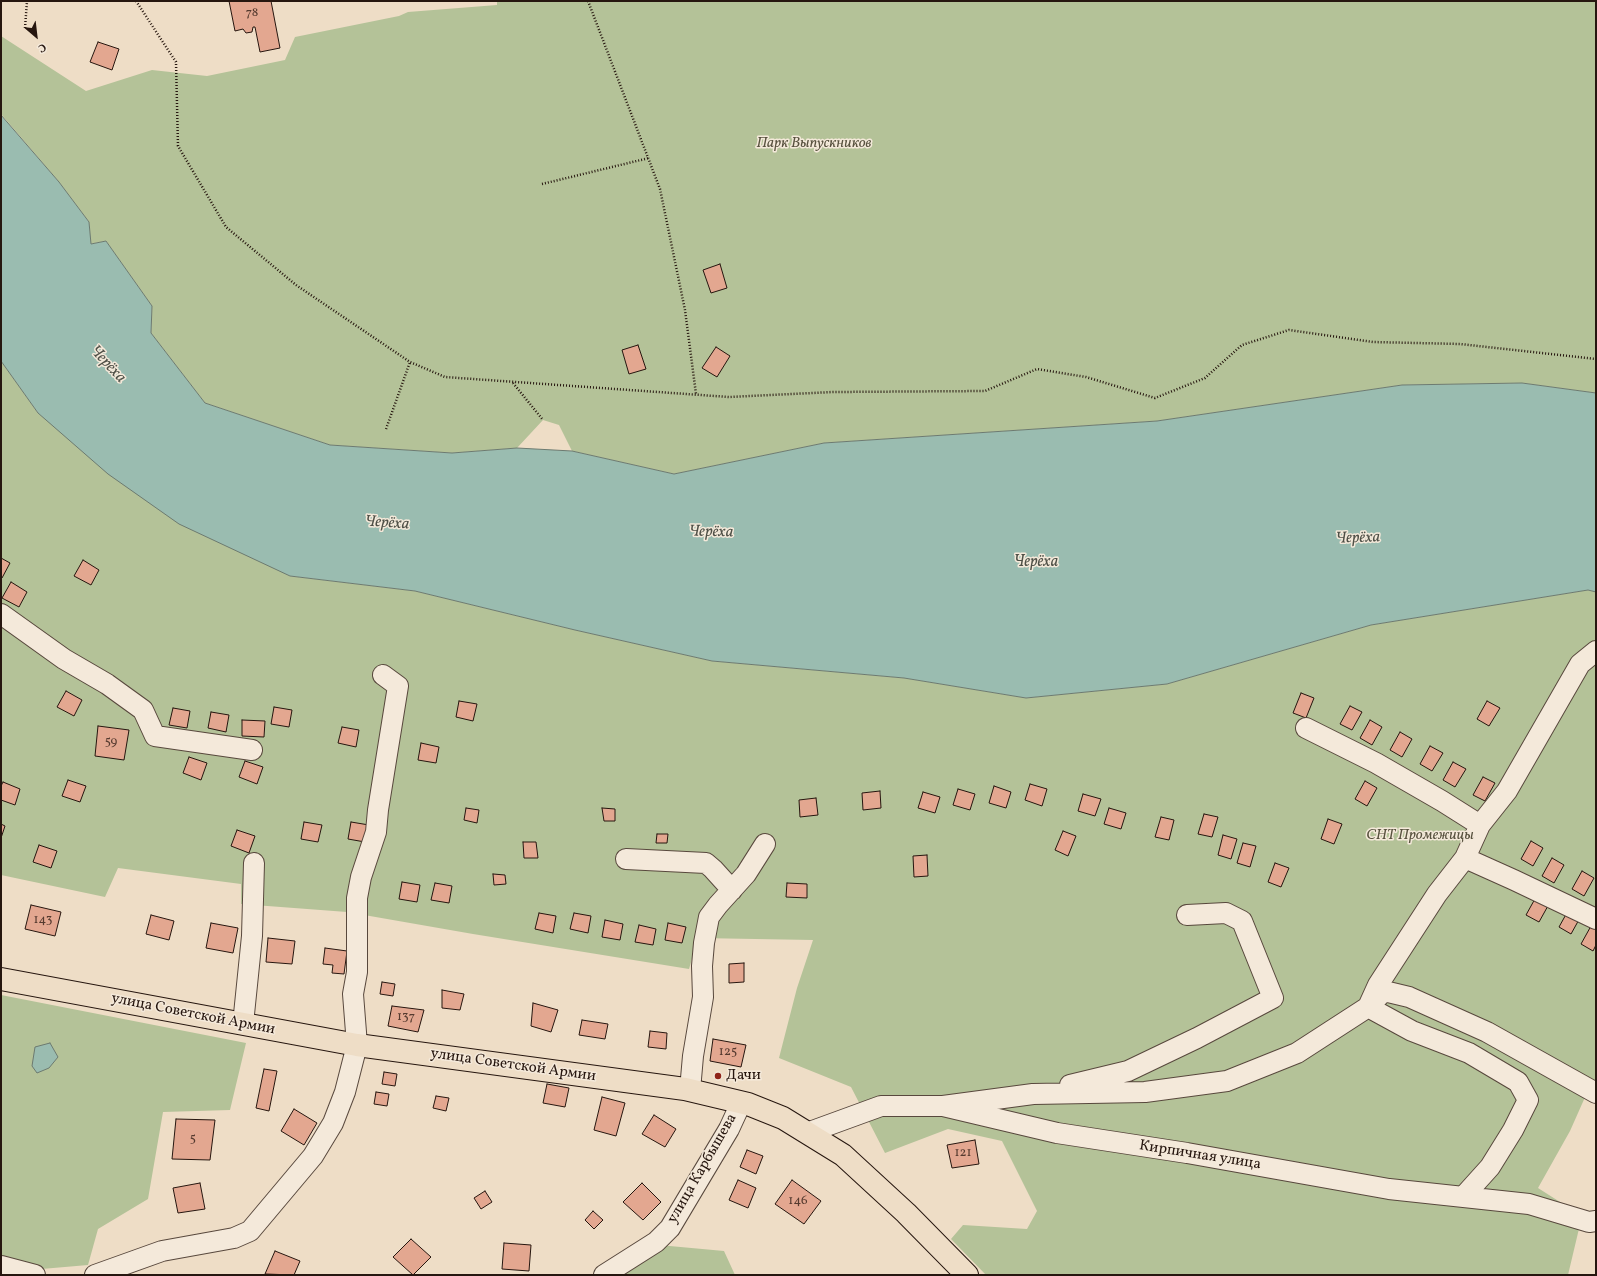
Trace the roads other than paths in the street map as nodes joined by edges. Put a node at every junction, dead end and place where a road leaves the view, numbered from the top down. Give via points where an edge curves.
1 (1, 614) edge
2 (1596, 652) edge
3 (383, 675) dead end
4 (1306, 728) dead end
5 (252, 750) dead end
6 (1480, 825) junction
7 (765, 844) dead end
8 (1465, 858) junction
9 (626, 859) dead end
10 (254, 863) dead end
11 (732, 890) junction
12 (1187, 915) dead end
13 (1596, 919) edge
14 (1, 979) edge
15 (1368, 1007) junction
16 (243, 1024) junction
17 (357, 1045) junction
18 (690, 1090) junction
19 (1596, 1093) edge
20 (1033, 1094) junction
21 (741, 1103) junction
22 (943, 1106) junction
23 (807, 1133) junction
24 (1463, 1197) junction
25 (1596, 1221) edge
26 (1, 1266) edge
27 (35, 1275) edge
28 (95, 1275) edge
29 (604, 1275) edge
30 (967, 1275) edge

1 - 5 street via 143,710 154,736
2 - 6 street via 1580,664 1507,792
3 - 17 street via 398,686 376,832 357,898 356,972 353,994
4 - 6 street via 1376,763
6 - 8 street
7 - 11 street via 746,874
8 - 13 street
8 - 15 street via 1437,894 1378,985
9 - 11 street via 706,863
10 - 16 street via 252,936
11 - 18 street via 709,917 702,966 703,997 692,1056
12 - 20 street via 1226,913 1242,921 1273,998 1128,1071
14 - 16 main road, улица Советской Армии
15 - 19 street via 1384,991 1409,997 1487,1032
15 - 20 street via 1297,1053 1227,1081 1145,1092
15 - 24 street via 1412,1030 1469,1053 1518,1082 1528,1100 1490,1167
16 - 17 main road, улица Советской Армии
17 - 18 main road, улица Советской Армии
17 - 28 street via 345,1092 333,1123 313,1156 250,1231 234,1238 162,1251
18 - 21 main road, улица Советской Армии
20 - 22 street
21 - 23 main road, улица Советской Армии via 783,1118
21 - 29 street, улица Карбышева via 729,1129 670,1228 656,1242
22 - 23 street, Кирпичная улица via 881,1106
22 - 24 street, Кирпичная улица via 1058,1133 1389,1189
23 - 30 main road, улица Советской Армии via 843,1155 906,1212
24 - 25 street, Кирпичная улица via 1529,1204 1589,1222
26 - 27 street

